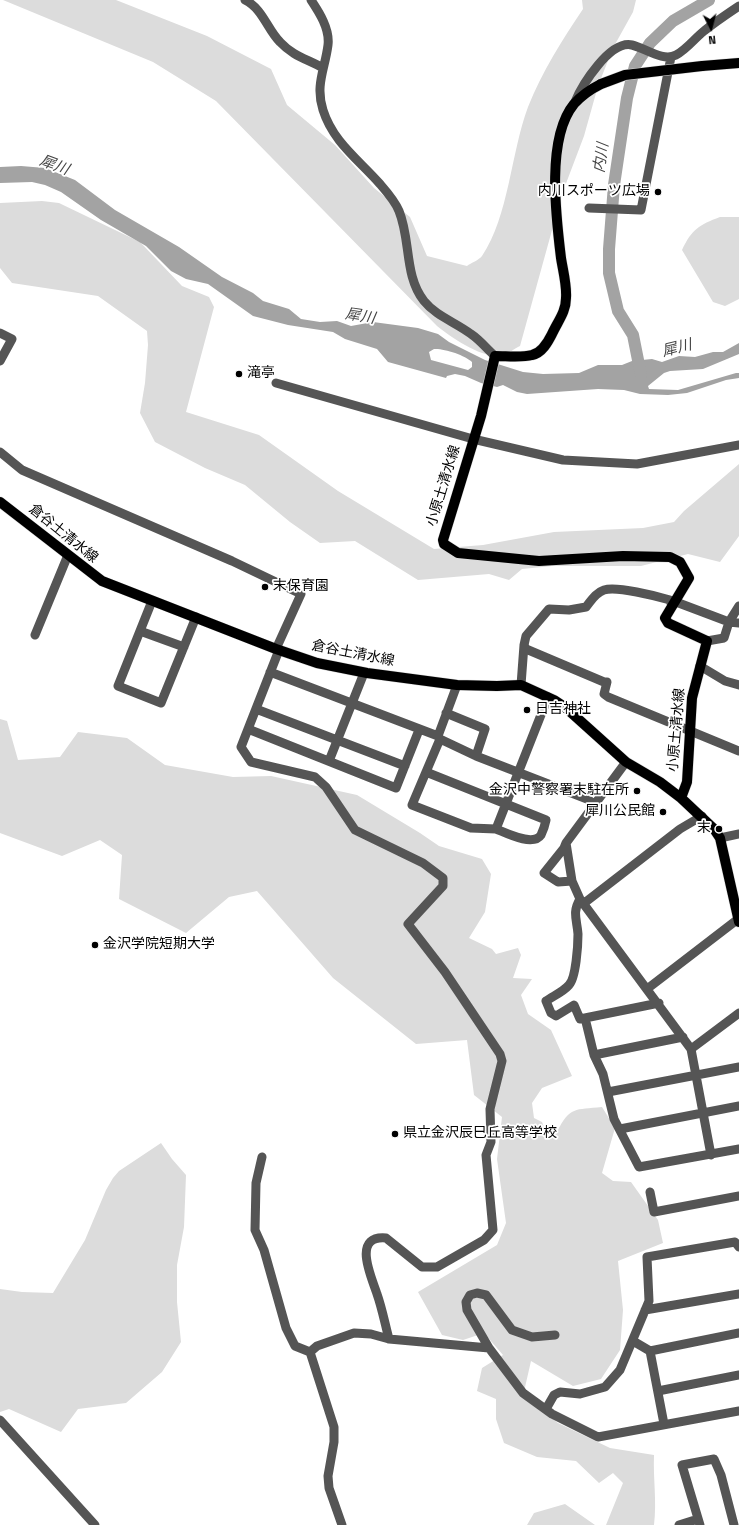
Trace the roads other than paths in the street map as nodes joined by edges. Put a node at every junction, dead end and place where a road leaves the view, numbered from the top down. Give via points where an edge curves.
1 (311, 0) edge
2 (251, 2) edge
3 (739, 6) edge
4 (667, 56) junction
5 (739, 63) edge
6 (323, 68) junction
7 (574, 105) junction
8 (589, 208) dead end
9 (0, 333) edge
10 (495, 358) junction
11 (0, 361) edge
12 (276, 383) dead end
13 (473, 439) junction
14 (739, 445) edge
15 (0, 452) edge
16 (0, 502) edge
17 (68, 555) junction
18 (152, 601) junction
19 (674, 604) junction
20 (739, 606) edge
21 (196, 617) junction
22 (729, 622) junction
23 (739, 623) edge
24 (140, 631) junction
25 (35, 634) dead end
26 (707, 641) junction
27 (524, 645) junction
28 (184, 647) junction
29 (277, 649) junction
30 (700, 666) junction
31 (270, 672) junction
32 (364, 673) junction
33 (457, 685) junction
34 (521, 685) junction
35 (739, 685) edge
36 (548, 697) junction
37 (351, 704) junction
38 (256, 709) junction
39 (446, 713) junction
40 (248, 729) junction
41 (419, 730) junction
42 (690, 731) junction
43 (439, 737) junction
44 (337, 740) junction
45 (739, 751) edge
46 (476, 756) junction
47 (329, 761) junction
48 (626, 762) junction
49 (405, 766) junction
50 (426, 772) junction
51 (519, 773) junction
52 (681, 798) junction
53 (506, 804) junction
54 (594, 804) junction
55 (702, 816) junction
56 (496, 829) junction
57 (739, 834) edge
58 (720, 838) junction
59 (566, 842) junction
60 (572, 881) junction
61 (581, 901) junction
62 (739, 920) edge
63 (647, 989) junction
64 (659, 1003) junction
65 (739, 1013) edge
66 (585, 1018) junction
67 (683, 1037) junction
68 (691, 1049) junction
69 (594, 1055) junction
70 (739, 1067) edge
71 (695, 1075) junction
72 (608, 1092) junction
73 (739, 1106) edge
74 (703, 1113) junction
75 (620, 1129) junction
76 (739, 1149) edge
77 (711, 1154) junction
78 (262, 1157) dead end
79 (650, 1192) dead end
80 (739, 1196) edge
81 (739, 1247) edge
82 (739, 1294) edge
83 (645, 1310) junction
84 (739, 1333) edge
85 (554, 1335) dead end
86 (389, 1338) junction
87 (632, 1341) junction
88 (489, 1348) junction
89 (650, 1351) junction
90 (310, 1352) junction
91 (739, 1374) edge
92 (658, 1391) junction
93 (546, 1409) junction
94 (739, 1411) edge
95 (0, 1420) edge
96 (664, 1424) junction
97 (699, 1522) edge
98 (95, 1525) edge
99 (342, 1525) edge
100 (679, 1525) edge
101 (734, 1525) edge

1 - 6 street via 327,32 328,44
2 - 6 street via 279,41 291,52
3 - 4 street via 704,30 676,55
4 - 7 street via 630,44 616,47 601,60 580,91
4 - 8 street via 641,210
5 - 7 main road, bridge via 625,75 589,90
6 - 10 street via 320,99 332,131 388,192 399,210 406,234 412,275 423,300 433,311 471,334
7 - 10 main road via 564,122 558,146 555,186 566,297 564,314 547,344 540,351 532,355
9 - 11 street via 12,339
10 - 13 main road, 小原土清水線
12 - 13 street
13 - 14 street via 548,458 637,464
13 - 19 main road, 小原土清水線 via 443,536 444,544 458,553 539,561 624,556 670,557 680,562 689,578
15 - 29 street via 22,470 232,561 301,594
16 - 17 main road, 倉谷土清水線
17 - 18 main road, 倉谷土清水線 via 102,581
17 - 25 street
18 - 21 main road, 倉谷土清水線
18 - 24 street
19 - 22 street
19 - 26 main road, 小原土清水線 via 665,618 668,623
19 - 27 street via 670,600 643,592 604,589 595,594 586,607 569,610 549,609 526,636
20 - 22 street
21 - 28 street
21 - 29 main road, 倉谷土清水線
22 - 23 street
22 - 26 street via 724,638
24 - 28 street
24 - 28 street via 118,686 161,702
26 - 30 main road, 小原土清水線
27 - 34 street
27 - 42 street via 526,649 608,682 604,694
29 - 31 street
29 - 32 main road, 倉谷土清水線 via 317,663
30 - 35 street via 725,681
30 - 42 main road, 小原土清水線 via 692,698
31 - 37 street
31 - 38 street
32 - 33 main road, 倉谷土清水線
32 - 37 street
33 - 34 main road, 倉谷土清水線
33 - 39 street
34 - 36 main road, 倉谷土清水線
36 - 48 main road, 倉谷土清水線 via 566,708
36 - 51 street
37 - 41 street
37 - 44 street
38 - 40 street
38 - 44 street
39 - 43 street
39 - 46 street via 485,729
40 - 47 street
40 - 86 street via 241,747 251,762 315,778 326,787 355,830 423,863 443,878 443,886 408,924 445,972 500,1054 502,1061 490,1109 490,1142 486,1155 492,1230 484,1240 437,1267 428,1268 422,1267 386,1238 381,1237 372,1241 366,1250 367,1266
41 - 43 street
41 - 49 street
42 - 45 street
42 - 52 main road, 小原土清水線 via 687,782
43 - 46 street
43 - 50 street
44 - 47 street
44 - 49 street
46 - 51 street
47 - 49 street via 396,788
48 - 52 main road, 倉谷土清水線
48 - 54 street
50 - 53 street
50 - 56 street via 412,806 471,828
51 - 53 street
51 - 54 street via 588,799
52 - 55 main road
53 - 56 street
53 - 56 street via 546,820 540,836 533,840 517,838
54 - 59 street
55 - 58 main road
55 - 61 street via 680,829
57 - 58 street
58 - 62 main road
59 - 60 street
59 - 60 street via 544,873 558,882
60 - 61 street
61 - 63 street
61 - 66 street via 575,906 578,934 575,967 570,985 546,1001 551,1013 556,1016 574,1006 580,1019
62 - 63 street
63 - 64 street
64 - 66 street
64 - 67 street
65 - 68 street
66 - 69 street
67 - 68 street
67 - 69 street
68 - 71 street
69 - 72 street
70 - 71 street
71 - 72 street
71 - 74 street
72 - 75 street via 614,1119
73 - 74 street
74 - 75 street
74 - 77 street
75 - 77 street via 639,1167
76 - 77 street
78 - 90 street via 256,1183 255,1230 266,1256 286,1328 295,1346
79 - 80 street via 654,1212
81 - 83 street via 735,1242 647,1257 649,1301
82 - 83 street
83 - 87 street
84 - 89 street
85 - 88 street via 532,1337 512,1330 486,1295 476,1293 470,1295 466,1302 467,1310
86 - 88 street
86 - 90 street via 354,1333 317,1346
87 - 89 street
87 - 93 street via 620,1370 605,1387 580,1394 560,1392 554,1395
88 - 93 street via 523,1393
89 - 92 street
90 - 99 street via 334,1427 328,1476 329,1488
91 - 92 street
92 - 96 street
93 - 96 street via 598,1437
94 - 96 street
95 - 98 street
97 - 100 street
97 - 101 street via 682,1465 714,1459

